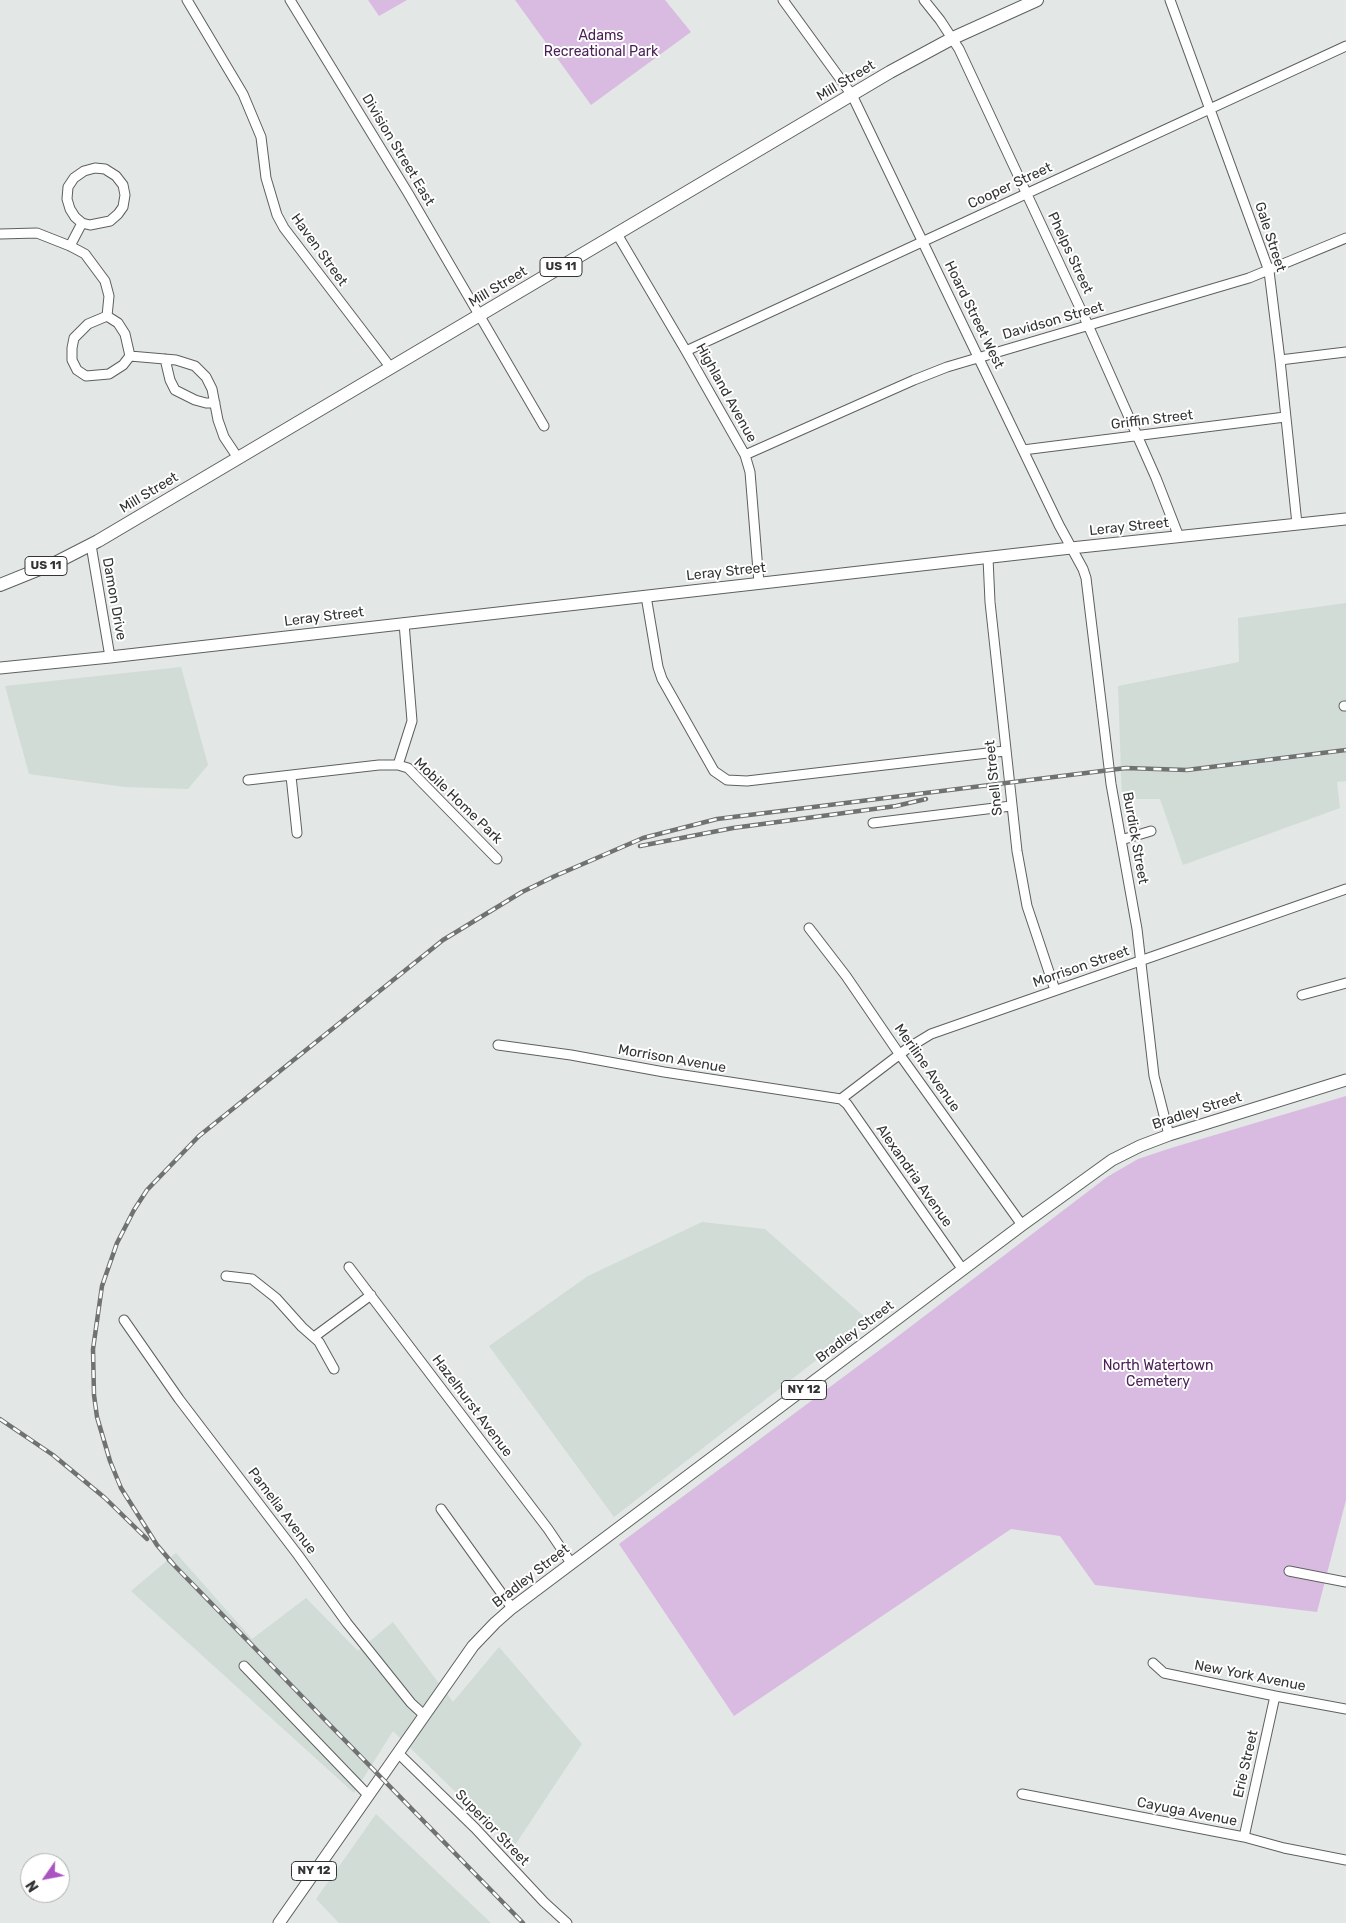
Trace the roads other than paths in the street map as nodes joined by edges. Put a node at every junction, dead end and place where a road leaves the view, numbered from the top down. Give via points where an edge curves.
1 (187, 0) edge
2 (290, 0) edge
3 (782, 0) edge
4 (924, 0) edge
5 (1037, 0) edge
6 (1170, 0) edge
7 (1022, 3) edge
8 (952, 38) junction
9 (1346, 46) edge
10 (852, 94) junction
11 (1210, 108) junction
12 (1027, 193) junction
13 (82, 223) junction
14 (0, 234) edge
15 (617, 234) junction
16 (1346, 238) edge
17 (923, 241) junction
18 (70, 246) junction
19 (1269, 271) junction
20 (107, 316) junction
21 (479, 316) junction
22 (1088, 325) junction
23 (686, 351) junction
24 (1346, 352) edge
25 (130, 356) junction
26 (978, 358) junction
27 (165, 359) junction
28 (1280, 360) junction
29 (391, 368) junction
30 (215, 403) junction
31 (1285, 417) junction
32 (544, 426) dead end
33 (1136, 436) junction
34 (1023, 450) junction
35 (745, 455) junction
36 (238, 458) junction
37 (1346, 519) edge
38 (1297, 524) junction
39 (1180, 537) junction
40 (91, 545) junction
41 (1071, 548) junction
42 (988, 558) junction
43 (759, 583) junction
44 (0, 585) edge
45 (646, 596) junction
46 (404, 623) junction
47 (110, 657) junction
48 (0, 668) edge
49 (1005, 751) junction
50 (398, 765) junction
51 (291, 776) junction
52 (248, 780) dead end
53 (1012, 806) junction
54 (873, 823) dead end
55 (1151, 831) dead end
56 (297, 833) dead end
57 (1121, 840) junction
58 (497, 859) dead end
59 (1346, 889) edge
60 (809, 928) dead end
61 (1141, 961) junction
62 (1346, 983) edge
63 (1055, 990) junction
64 (1302, 995) dead end
65 (498, 1045) dead end
66 (900, 1055) junction
67 (1346, 1080) edge
68 (841, 1099) junction
69 (1169, 1135) junction
70 (1022, 1225) junction
71 (349, 1267) dead end
72 (964, 1270) junction
73 (226, 1276) dead end
74 (371, 1295) junction
75 (124, 1320) dead end
76 (314, 1337) junction
77 (334, 1369) dead end
78 (441, 1510) dead end
79 (571, 1563) junction
80 (1289, 1571) dead end
81 (1346, 1582) edge
82 (512, 1608) junction
83 (1153, 1663) dead end
84 (244, 1666) dead end
85 (1275, 1696) junction
86 (1346, 1709) edge
87 (424, 1715) junction
88 (398, 1752) junction
89 (1022, 1794) dead end
90 (368, 1795) junction
91 (1244, 1837) junction
92 (1346, 1860) edge
93 (279, 1923) edge
94 (567, 1923) edge

1 - 29 street, Haven Street via 243,94 261,137 266,178 284,228
2 - 21 street, Division Street East
3 - 10 street, Hoard Street West
4 - 8 street, Phelps Street
5 - 7 highway, Mill Street / US 11
6 - 11 street, Gale Street
7 - 8 highway, Mill Street / US 11
8 - 10 highway, Mill Street / US 11
8 - 12 street, Phelps Street
9 - 11 street, Cooper Street
10 - 15 highway, Mill Street / US 11
10 - 17 street, Hoard Street West
11 - 12 street, Cooper Street
11 - 19 street, Gale Street
12 - 17 street, Cooper Street
12 - 22 street, Phelps Street
13 - 13 street via 70,209 68,187 84,171 105,169 123,185 123,207 110,221 90,225
13 - 18 street
14 - 18 street via 37,233
15 - 21 highway, Mill Street / US 11
15 - 23 street, Highland Avenue
16 - 19 street, Davidson Street
17 - 23 street, Cooper Street
17 - 26 street, Hoard Street West
18 - 20 street via 85,254 105,281 109,296
19 - 22 street, Davidson Street
19 - 28 street, Gale Street
20 - 25 street via 118,323 125,334
20 - 25 street via 88,324 74,338 72,360 77,370 86,376 109,374
21 - 29 highway, Mill Street / US 11
21 - 32 street, Division Street East
22 - 26 street, Davidson Street
22 - 33 street, Phelps Street
23 - 35 street, Highland Avenue
24 - 28 street
25 - 27 street
26 - 34 street, Hoard Street West
26 - 35 street, Davidson Street via 914,380
27 - 30 street via 195,366 206,377
27 - 30 street via 176,390 185,396
28 - 31 street, Gale Street
29 - 36 highway, Mill Street / US 11
30 - 36 street via 224,437
31 - 33 street, Griffin Street
31 - 38 street, Gale Street
33 - 34 street, Griffin Street
33 - 39 street, Phelps Street
34 - 41 street, Hoard Street West
35 - 43 street, Highland Avenue via 750,472
36 - 40 highway, Mill Street / US 11
37 - 38 main road, Leray Street
38 - 39 main road, Leray Street
39 - 41 main road, Leray Street
40 - 44 highway, Mill Street / US 11
40 - 47 street, Damon Drive
41 - 42 main road, Leray Street
41 - 57 street, Burdick Street via 1086,578 1109,770
42 - 43 main road, Leray Street
42 - 49 street, Snell Street
43 - 45 main road, Leray Street
45 - 46 main road, Leray Street
45 - 49 street via 662,680 714,771 727,780 747,781
46 - 47 main road, Leray Street
46 - 50 street, Mobile Home Park via 412,721
47 - 48 main road, Leray Street
49 - 53 street, Snell Street
50 - 51 street, Mobile Home Park
50 - 58 street, Mobile Home Park via 408,768
51 - 52 street, Mobile Home Park
51 - 56 street
53 - 54 street
53 - 63 street, Snell Street via 1027,906
55 - 57 street
57 - 61 street, Burdick Street
59 - 61 street, Morrison Street
60 - 66 street, Meriline Avenue
61 - 63 street, Morrison Street
61 - 69 street, Burdick Street via 1148,1040
62 - 64 street
63 - 66 street, Morrison Street via 931,1034
65 - 68 street, Morrison Avenue
66 - 68 street, Morrison Street
66 - 70 street, Meriline Avenue
67 - 69 main road, Bradley Street / NY 12
68 - 72 street, Alexandria Avenue
69 - 70 main road, Bradley Street / NY 12 via 1112,1160
70 - 72 main road, Bradley Street / NY 12
71 - 74 street, Hazelhurst Avenue
72 - 79 main road, Bradley Street / NY 12
73 - 76 street via 252,1279 258,1283
74 - 76 street
74 - 79 street, Hazelhurst Avenue
75 - 87 street, Pamelia Avenue via 179,1399 347,1623
76 - 77 street
78 - 82 street
79 - 82 main road, Bradley Street / NY 12
80 - 81 street
82 - 87 main road, Bradley Street / NY 12 via 473,1646
83 - 85 street, New York Avenue via 1164,1673
84 - 90 street
85 - 86 street, New York Avenue
85 - 91 street, Erie Street
87 - 88 main road, Bradley Street / NY 12
88 - 90 main road, Bradley Street / NY 12
88 - 94 street, Superior Street
89 - 91 street, Cayuga Avenue
90 - 93 main road, Bradley Street / NY 12
91 - 92 street, Cayuga Avenue

